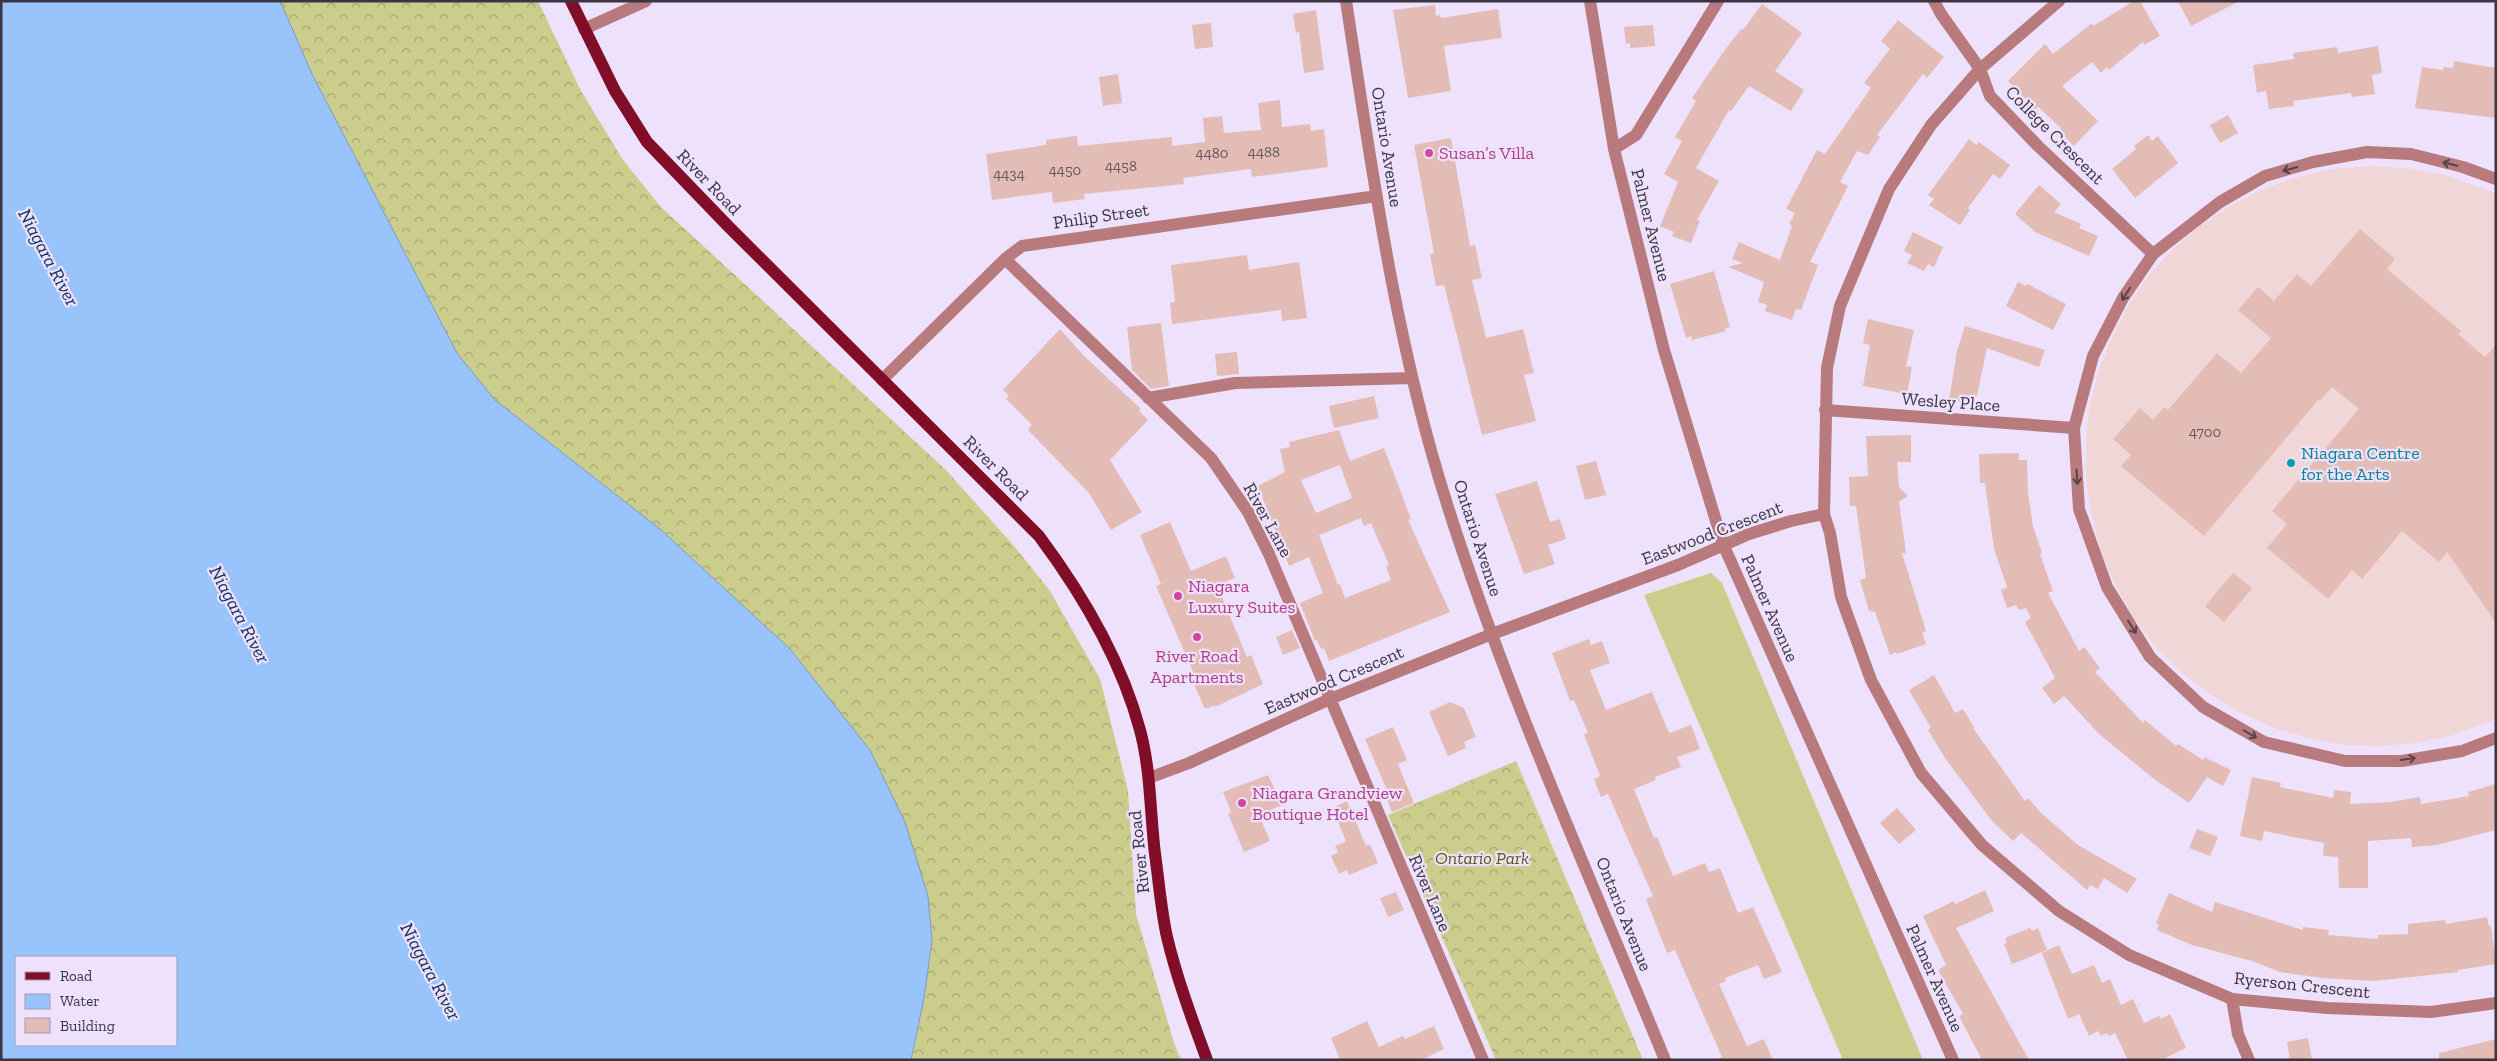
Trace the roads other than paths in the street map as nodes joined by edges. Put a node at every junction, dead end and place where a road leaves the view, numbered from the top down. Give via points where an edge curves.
1 (572, 1) edge
2 (646, 1) edge
3 (1346, 1) edge
4 (1590, 1) edge
5 (1718, 1) edge
6 (1934, 1) edge
7 (2059, 1) edge
8 (584, 29) junction
9 (1980, 69) junction
10 (1614, 149) junction
11 (2496, 179) edge
12 (1377, 196) junction
13 (2153, 254) junction
14 (1005, 260) junction
15 (1412, 378) junction
16 (882, 380) junction
17 (1148, 398) junction
18 (1825, 410) junction
19 (2074, 428) junction
20 (1824, 514) junction
21 (1723, 544) junction
22 (1492, 634) junction
23 (1330, 699) junction
24 (2496, 738) edge
25 (1149, 778) junction
26 (2232, 999) junction
27 (2496, 1003) edge
28 (1207, 1060) edge
29 (1483, 1060) edge
30 (1665, 1060) edge
31 (1953, 1060) edge
32 (2249, 1060) edge

1 - 8 main road, River Road
2 - 8 street
3 - 12 street, Ontario Avenue
4 - 10 street, Palmer Avenue
5 - 10 street via 1636,135
6 - 9 street, College Crescent
7 - 9 street
8 - 16 main road, River Road via 647,142
9 - 13 street, College Crescent via 1990,96
9 - 18 street via 1931,125 1889,189 1840,306 1827,368
10 - 21 street, Palmer Avenue via 1664,350
11 -> 13 street via 2410,154 2367,152 2313,162 2265,176 2220,202
12 - 14 street, Philip Street via 1042,242 1022,246
12 - 15 street, Ontario Avenue
13 -> 19 street via 2123,298 2093,356
14 - 16 street, Philip Street
14 - 17 street, River Lane
15 - 17 street via 1235,383
15 - 22 street, Ontario Avenue via 1447,503
16 - 25 main road, River Road via 1040,536 1081,594 1098,624 1129,698 1140,730
17 - 23 street, River Lane via 1211,458 1248,512
18 - 19 street, Wesley Place
18 - 20 street
19 -> 24 street via 2079,509 2107,587 2150,657 2203,708 2264,742 2346,761 2402,760 2462,751
20 - 21 street, Eastwood Crescent via 1791,521
20 - 26 street, Ryerson Crescent via 1841,597 1870,680 1921,773 1982,845 2059,911 2129,955
21 - 22 street, Eastwood Crescent via 1678,565
21 - 31 street, Palmer Avenue
22 - 23 street, Eastwood Crescent
22 - 30 street, Ontario Avenue
23 - 25 street, Eastwood Crescent
23 - 29 street, River Lane
25 - 28 main road, River Road via 1167,936 1184,998
26 - 27 street, Ryerson Crescent via 2327,1008 2431,1012
26 - 32 street via 2238,1034

